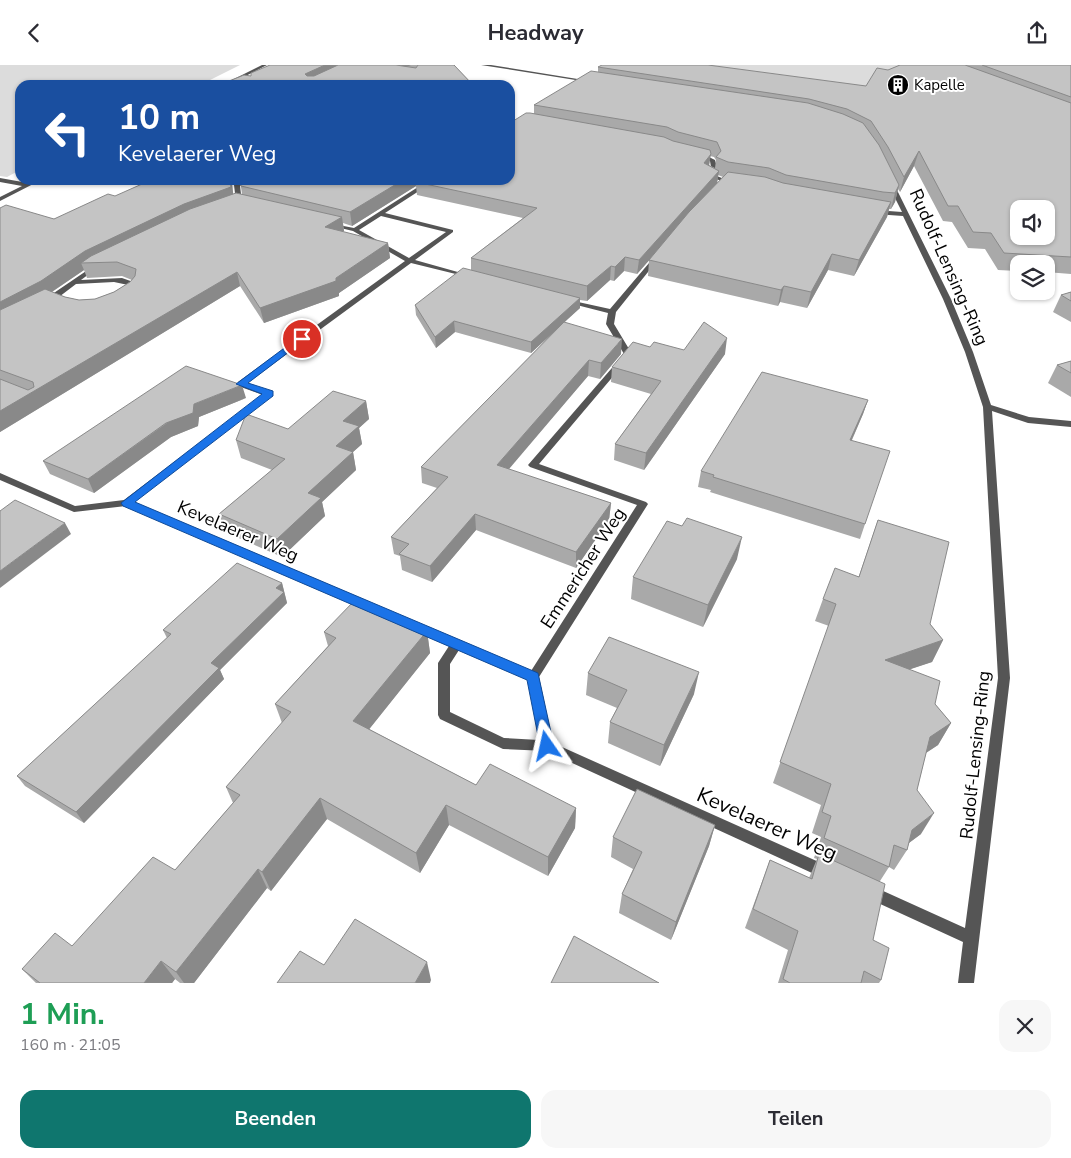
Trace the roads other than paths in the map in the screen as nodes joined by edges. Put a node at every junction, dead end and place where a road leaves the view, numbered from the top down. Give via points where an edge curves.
1 (265, 65) edge
2 (483, 65) edge
3 (234, 80) edge
4 (592, 82) edge
5 (692, 153) edge
6 (889, 179) edge
7 (0, 180) edge
8 (724, 182) junction
9 (15, 183) edge
10 (740, 184) edge
11 (29, 185) edge
12 (237, 185) edge
13 (425, 185) edge
14 (717, 189) edge
15 (0, 199) edge
16 (239, 203) junction
17 (231, 205) edge
18 (249, 205) edge
19 (868, 210) edge
20 (380, 214) junction
21 (905, 214) junction
22 (326, 223) edge
23 (355, 231) junction
24 (660, 254) edge
25 (409, 261) junction
26 (102, 263) edge
27 (477, 278) edge
28 (75, 282) junction
29 (129, 297) edge
30 (563, 301) edge
31 (42, 303) edge
32 (612, 313) junction
33 (987, 407) junction
34 (1071, 424) edge
35 (0, 477) edge
36 (127, 503) junction
37 (376, 610) edge
38 (403, 621) edge
39 (457, 645) junction
40 (533, 677) junction
41 (547, 746) junction
42 (836, 877) edge
43 (863, 889) edge
44 (971, 938) junction
45 (966, 983) edge

1 - 3 street
2 - 4 street
5 - 8 street via 712,160 714,167 707,175
6 - 21 street, Rudolf-Lensing-Ring
7 - 9 street
8 - 10 street
8 - 14 street
11 - 15 street
12 - 16 street
13 - 20 street
16 - 17 street
16 - 18 street
19 - 21 street
20 - 23 street
20 - 25 street via 451,231
21 - 33 street, Rudolf-Lensing-Ring via 948,299
22 - 23 street
23 - 25 street
24 - 32 street
25 - 27 street
25 - 36 street via 241,384 269,393
26 - 28 street
28 - 29 street via 130,281 137,285
28 - 31 street via 54,300
30 - 32 street
32 - 40 street, Emmericher Weg via 610,324 628,354 533,465 643,503
33 - 34 street via 1028,420
33 - 44 street, Rudolf-Lensing-Ring via 1004,678
35 - 36 street, Kevelaerer Weg via 74,509
36 - 37 street, Kevelaerer Weg
38 - 39 street
39 - 40 street
39 - 41 street, Kevelaerer Weg via 444,663 444,715 503,743
40 - 41 street
41 - 42 street, Kevelaerer Weg
43 - 44 street
44 - 45 street, Rudolf-Lensing-Ring

